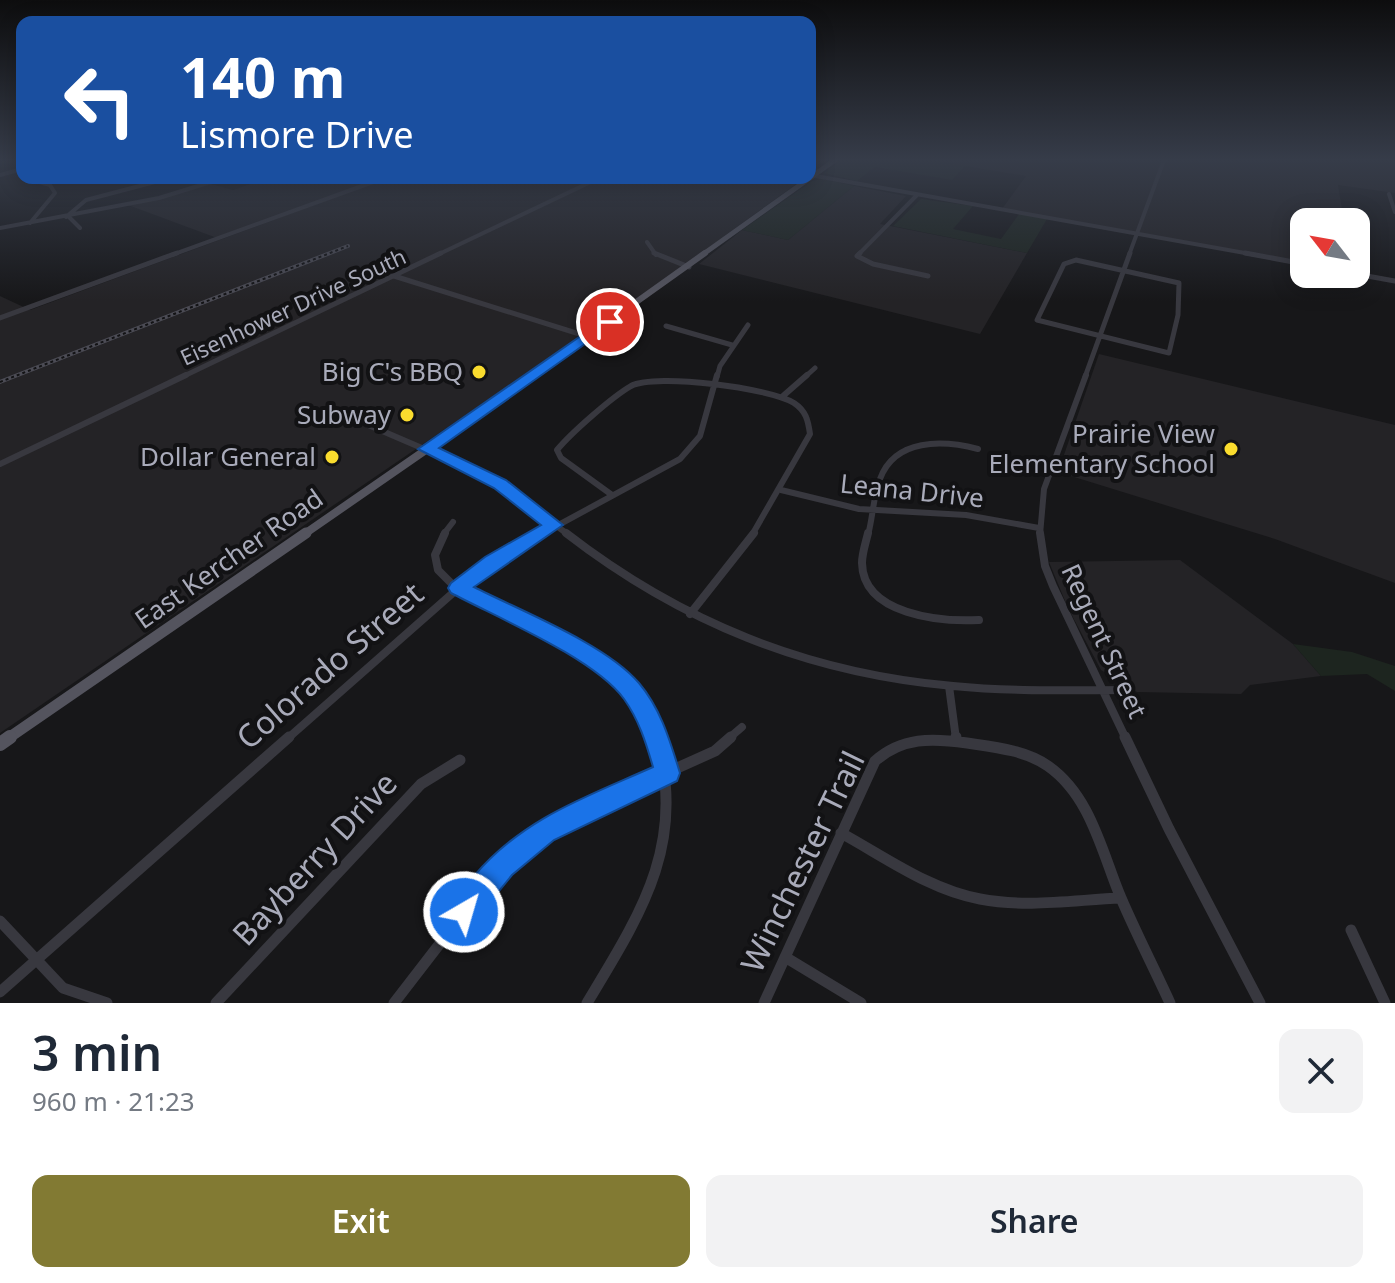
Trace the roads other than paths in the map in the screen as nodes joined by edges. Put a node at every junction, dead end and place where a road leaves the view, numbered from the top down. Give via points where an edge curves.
1 (46, 207) edge
2 (75, 207) edge
3 (117, 207) edge
4 (305, 207) edge
5 (539, 207) edge
6 (770, 207) edge
7 (905, 207) edge
8 (984, 207) edge
9 (1148, 207) edge
10 (69, 217) junction
11 (30, 223) junction
12 (0, 228) edge
13 (80, 228) dead end
14 (1139, 234) junction
15 (647, 242) dead end
16 (1290, 261) edge
17 (689, 267) junction
18 (1125, 270) junction
19 (394, 276) junction
20 (928, 276) dead end
21 (1370, 277) edge
22 (1395, 281) edge
23 (0, 318) edge
24 (748, 325) dead end
25 (666, 326) dead end
26 (589, 337) junction
27 (1100, 337) junction
28 (732, 345) junction
29 (815, 368) dead end
30 (713, 386) junction
31 (783, 396) junction
32 (366, 424) dead end
33 (427, 449) junction
34 (978, 449) dead end
35 (0, 464) edge
36 (781, 490) junction
37 (612, 495) junction
38 (874, 511) junction
39 (453, 522) dead end
40 (554, 525) junction
41 (1039, 528) junction
42 (458, 588) junction
43 (690, 614) junction
44 (979, 620) dead end
45 (949, 686) junction
46 (1101, 690) junction
47 (1130, 690) dead end
48 (742, 727) dead end
49 (956, 741) junction
50 (0, 744) edge
51 (460, 760) dead end
52 (668, 773) junction
53 (841, 833) junction
54 (1121, 898) junction
55 (0, 921) edge
56 (1351, 930) dead end
57 (785, 957) junction
58 (36, 960) junction
59 (0, 992) edge
60 (107, 1003) edge
61 (216, 1003) edge
62 (394, 1003) edge
63 (587, 1003) edge
64 (764, 1003) edge
65 (861, 1003) edge
66 (1170, 1003) edge
67 (1260, 1003) edge
68 (1385, 1003) edge

1 - 11 street
2 - 10 street
3 - 10 street
4 - 23 street
5 - 19 street, Eisenhower Drive South
6 - 17 main road, East Kercher Road
7 - 20 street via 857,256
8 - 14 street
9 - 14 street, Regent Street
10 - 11 street
10 - 13 street
11 - 12 street
14 - 16 street
14 - 18 street, Regent Street
15 - 17 street via 656,256
17 - 26 main road, East Kercher Road
18 - 27 street, Regent Street
18 - 27 street via 1068,260 1037,315 1044,323
18 - 27 street via 1180,284 1169,353
19 - 26 street
19 - 35 street, Eisenhower Drive South
21 - 22 street
24 - 28 street, Colorado Street
25 - 28 street
26 - 33 main road, East Kercher Road
27 - 41 street, Regent Street via 1044,489
28 - 30 street, Colorado Street
29 - 31 street
30 - 31 street
30 - 37 street, Colorado Street via 703,428 688,451 663,471
30 - 37 street via 638,383 563,442 557,450 561,458
31 - 36 street via 807,413 811,430
32 - 33 street
33 - 40 street via 500,484
33 - 50 main road, East Kercher Road
34 - 38 street via 934,444 900,454 885,468
36 - 38 street, Leana Drive
36 - 43 street
37 - 40 street, Colorado Street
38 - 41 street, Leana Drive via 966,515
38 - 44 street via 862,567 871,588 909,612 955,623
39 - 42 street via 439,538 435,560 439,572
40 - 42 street, Colorado Street
40 - 43 street via 618,573
41 - 46 street, Regent Street via 1045,566
42 - 52 street via 618,677 652,724
42 - 58 street, Colorado Street
43 - 45 street via 803,656
45 - 46 street
45 - 49 street
46 - 47 street
46 - 67 street, Regent Street
48 - 52 street via 715,751
49 - 53 street, Winchester Trail via 910,740 885,751
49 - 54 street, Winchester Trail via 1027,755 1067,783 1084,806
51 - 61 street, Bayberry Drive via 421,784
52 - 62 street via 566,818 525,844 482,889
52 - 63 street via 668,819 658,871 634,925
53 - 54 street via 977,899
53 - 57 street, Winchester Trail
54 - 66 street, Winchester Trail
55 - 58 street
56 - 68 street
57 - 64 street, Winchester Trail
57 - 65 street
58 - 59 street, Colorado Street
58 - 60 street via 63,988

